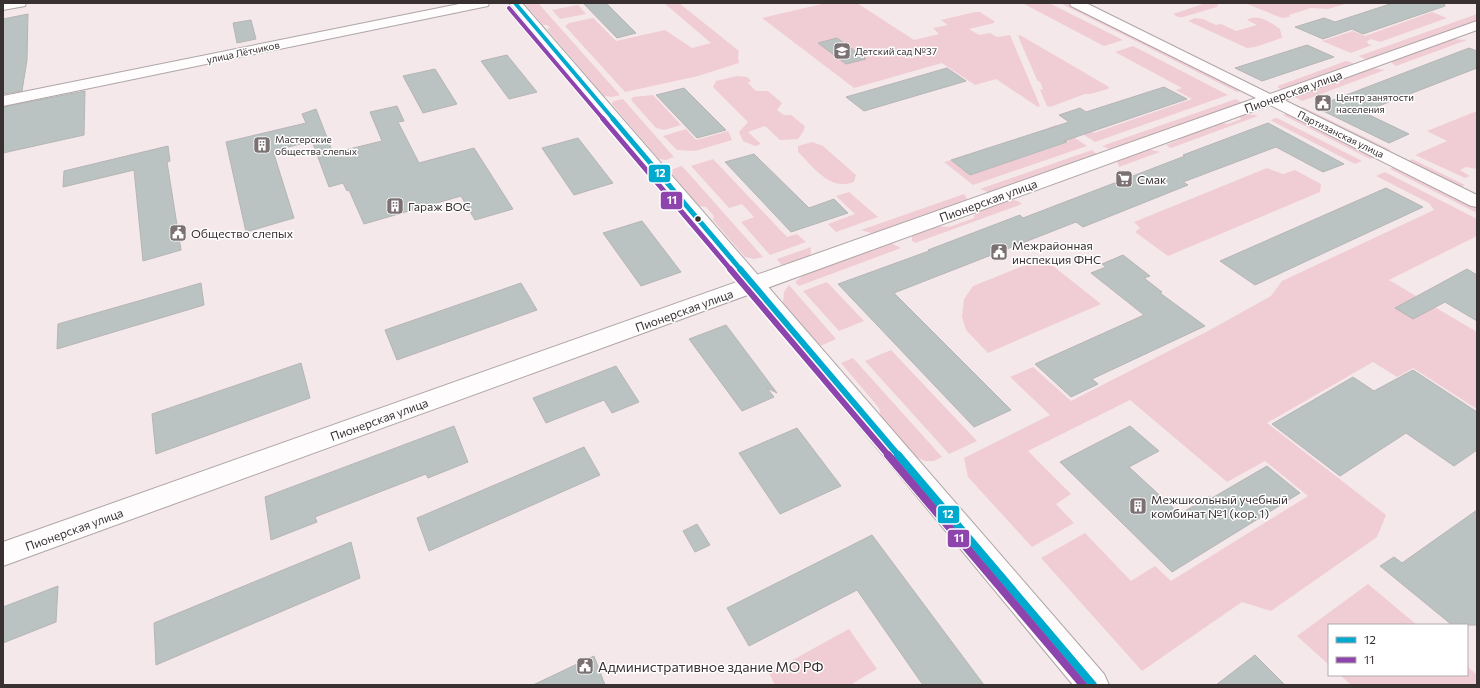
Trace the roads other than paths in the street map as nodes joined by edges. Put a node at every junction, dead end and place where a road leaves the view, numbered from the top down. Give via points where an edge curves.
1 (20, 3) edge
2 (483, 3) edge
3 (515, 3) edge
4 (1076, 3) edge
5 (3, 6) edge
6 (1477, 24) edge
7 (1270, 99) junction
8 (3, 101) edge
9 (1477, 202) edge
10 (753, 285) junction
11 (3, 554) edge
12 (1093, 685) edge

1 - 5 street
2 - 8 street, улица Лётчиков
3 - 10 street
4 - 7 street, Партизанская улица
6 - 7 street, Пионерская улица
7 - 9 street, Партизанская улица
7 - 10 street, Пионерская улица
10 - 11 street, Пионерская улица
10 - 12 street

